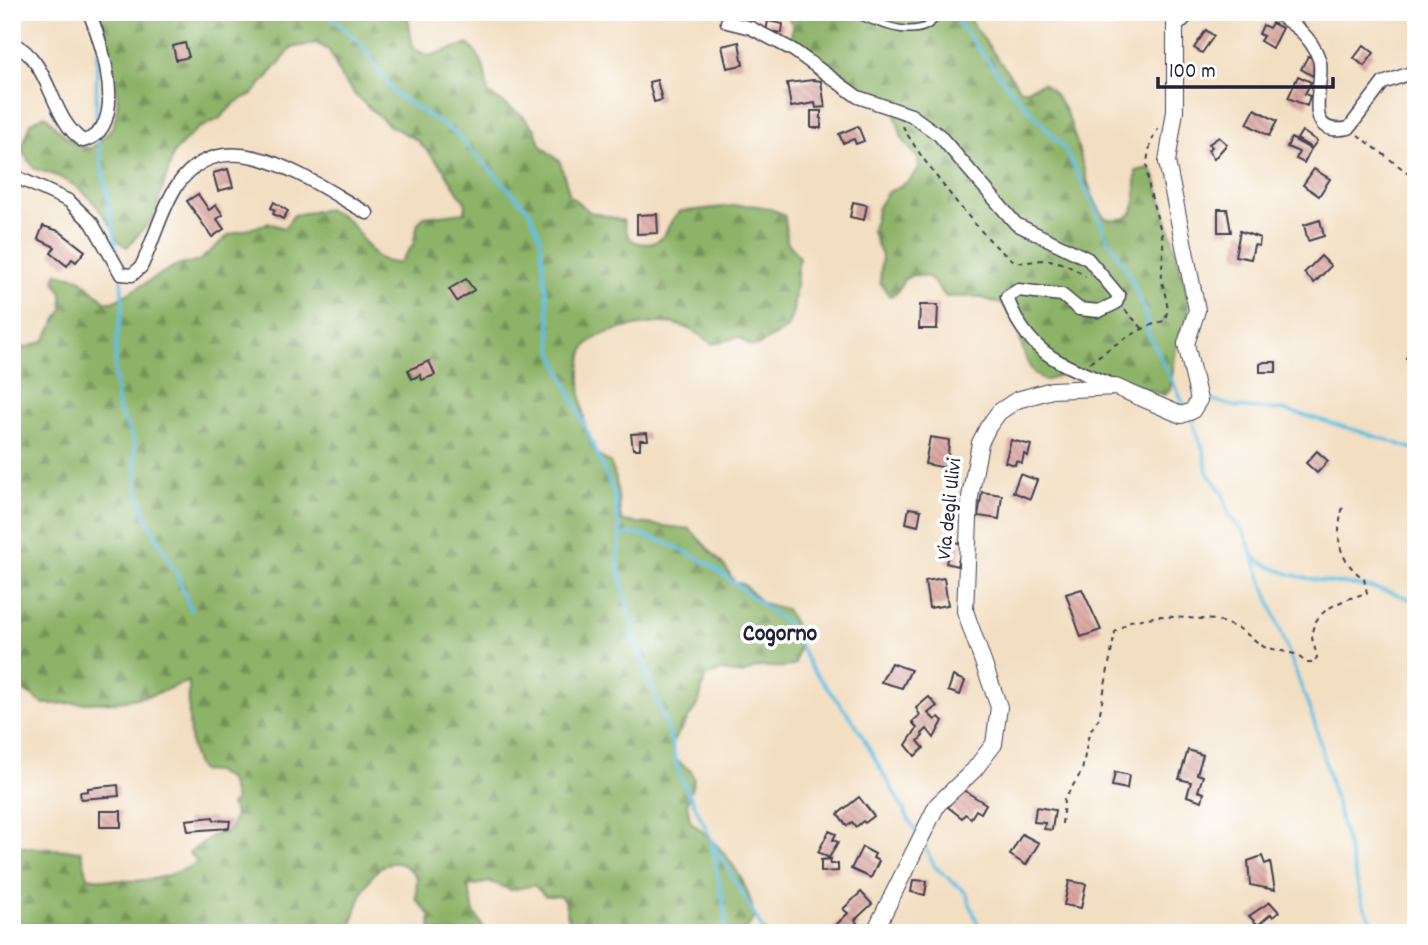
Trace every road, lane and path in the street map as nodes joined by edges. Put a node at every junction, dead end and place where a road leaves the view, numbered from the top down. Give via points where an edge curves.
1 (89, 12) edge
2 (850, 12) edge
3 (939, 12) edge
4 (1191, 12) edge
5 (1274, 12) edge
6 (1174, 20) edge
7 (727, 22) dead end
8 (12, 43) edge
9 (1416, 71) edge
10 (896, 109) junction
11 (1159, 128) dead end
12 (1349, 128) junction
13 (12, 175) edge
14 (1416, 179) edge
15 (367, 213) dead end
16 (1089, 278) dead end
17 (1116, 303) junction
18 (1144, 330) junction
19 (1072, 369) junction
20 (1115, 387) junction
21 (1343, 506) dead end
22 (1062, 824) dead end
23 (874, 933) edge

1 - 8 street via 103,54 109,107 108,121 93,138 83,141 76,136 29,54
2 - 3 lane via 909,30 931,25
4 - 6 street
5 - 12 street via 1296,26 1314,46 1321,63 1320,119 1333,128
6 - 20 street, Via degli Ulivi via 1175,111 1167,162 1198,310 1186,344 1199,400 1192,411 1175,414
7 - 10 street via 793,51 858,97
9 - 12 street via 1383,83
10 - 16 path via 935,177 1001,253 1017,262 1062,263
10 - 17 street via 939,135 1017,224 1088,259 1119,296
11 - 18 path via 1150,151 1147,184 1162,237 1162,281 1169,311 1164,321
12 - 14 path
13 - 15 street via 69,201 92,223 121,274 132,275 141,267 176,188 196,166 222,153 256,155
17 - 18 path
17 - 19 street via 1099,311 1079,309 1062,295 1018,289 1007,297 1024,335
18 - 19 path via 1089,364
19 - 20 street
20 - 23 street, Via degli Ulivi via 1052,390 1017,400 999,412 980,443 970,497 965,611 999,707 995,744 937,805
21 - 22 path via 1337,544 1352,570 1364,579 1367,593 1315,620 1311,638 1317,657 1314,663 1264,647 1240,629 1216,620 1159,616 1130,621 1115,632 1099,719 1089,733 1082,771 1064,800

